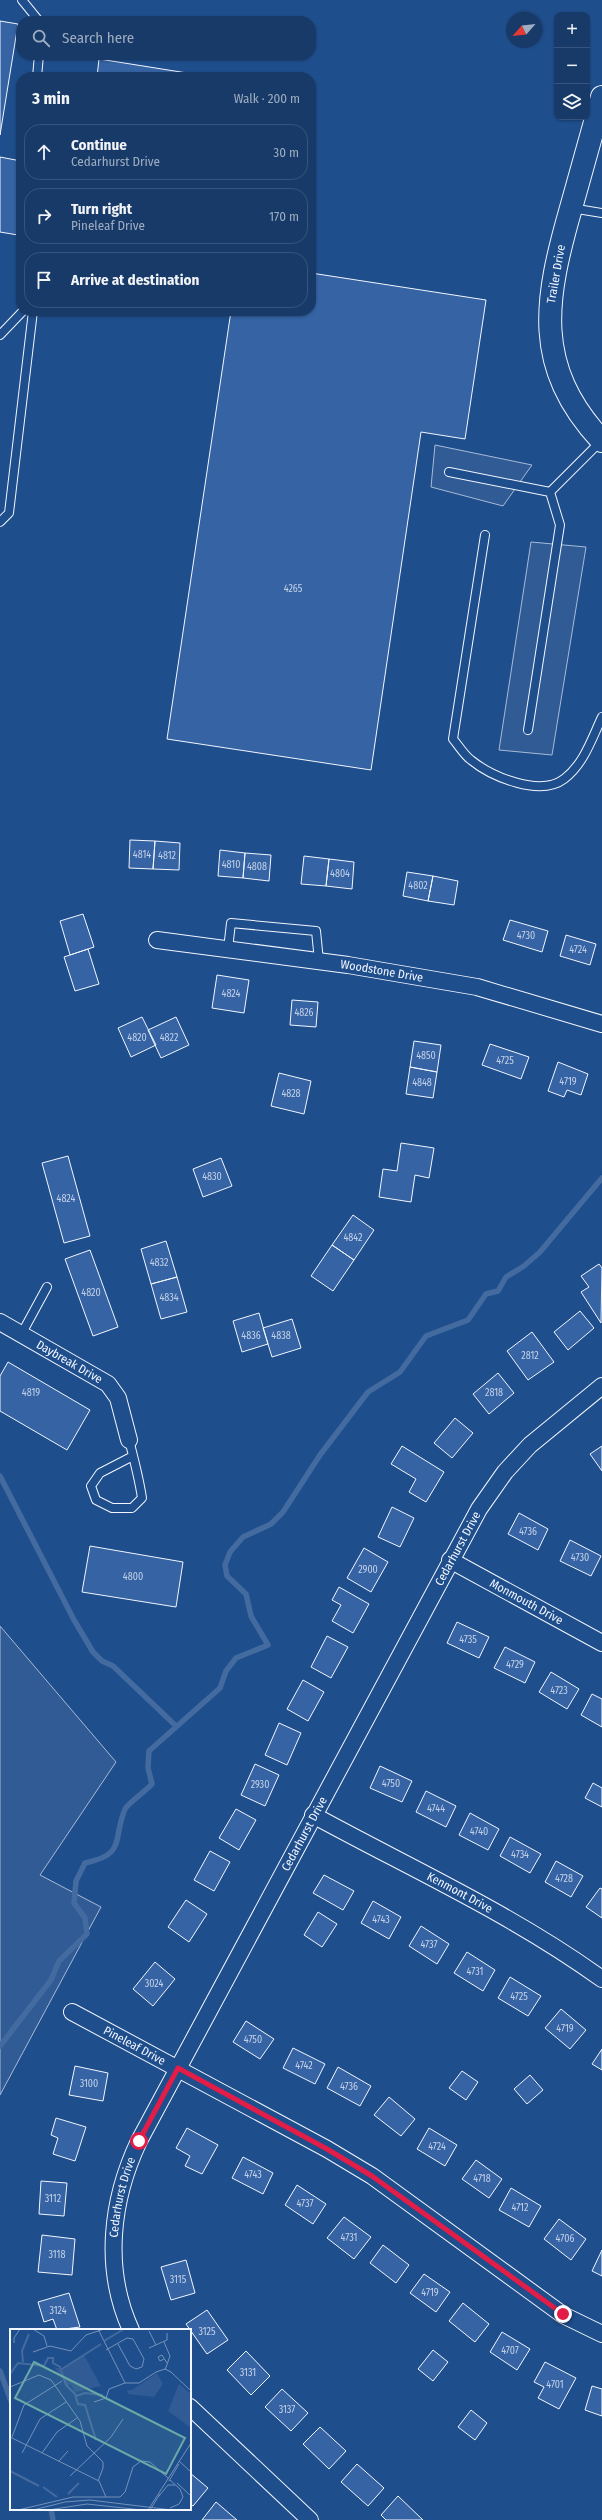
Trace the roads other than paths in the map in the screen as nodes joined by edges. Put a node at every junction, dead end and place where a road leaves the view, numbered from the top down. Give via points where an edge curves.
1 (22, 0) edge
2 (35, 16) edge
3 (38, 60) edge
4 (37, 72) edge
5 (602, 97) edge
6 (571, 208) junction
7 (602, 213) edge
8 (18, 316) edge
9 (31, 316) edge
10 (0, 335) edge
11 (602, 441) edge
12 (449, 472) dead end
13 (550, 492) junction
14 (0, 522) edge
15 (485, 535) dead end
16 (602, 717) edge
17 (528, 730) dead end
18 (157, 940) dead end
19 (228, 949) junction
20 (319, 961) junction
21 (602, 1024) edge
22 (47, 1288) dead end
23 (0, 1322) edge
24 (22, 1333) junction
25 (602, 1386) edge
26 (129, 1440) joint
27 (133, 1456) junction
28 (450, 1560) junction
29 (602, 1643) edge
30 (313, 1815) junction
31 (602, 1979) edge
32 (72, 2012) dead end
33 (178, 2068) junction
34 (131, 2329) edge
35 (602, 2334) edge
36 (191, 2408) edge
37 (310, 2520) edge

1 - 2 lane
3 - 4 lane
5 - 6 street, Trailer Drive
6 - 7 lane
6 - 11 street, Trailer Drive via 556,258 549,323 557,365 565,389
8 - 10 lane
9 - 14 lane via 9,513
11 - 13 lane
12 - 13 lane
13 - 17 lane via 560,525
15 - 16 lane via 453,739 470,760 495,775 537,787 563,780 580,763
18 - 19 street, Woodstone Drive
19 - 20 street, Woodstone Drive
19 - 20 lane via 231,923 316,931
20 - 21 street, Woodstone Drive via 477,987
22 - 24 lane
23 - 24 street, Daybreak Drive
24 - 26 street, Daybreak Drive via 113,1389
25 - 28 street, Cedarhurst Drive via 530,1445 505,1472 478,1509
26 - 27 lane
27 - 27 lane via 142,1498 132,1508 112,1508 96,1500 91,1486 100,1473
28 - 29 street, Monmouth Drive
28 - 30 street, Cedarhurst Drive
30 - 31 street, Kenmont Drive via 496,1913
30 - 33 street, Cedarhurst Drive
32 - 33 street, Pineleaf Drive
33 - 34 street, Cedarhurst Drive via 129,2162 117,2201 113,2233 116,2278
33 - 35 street, Pineleaf Drive via 366,2172 563,2314
36 - 37 street

